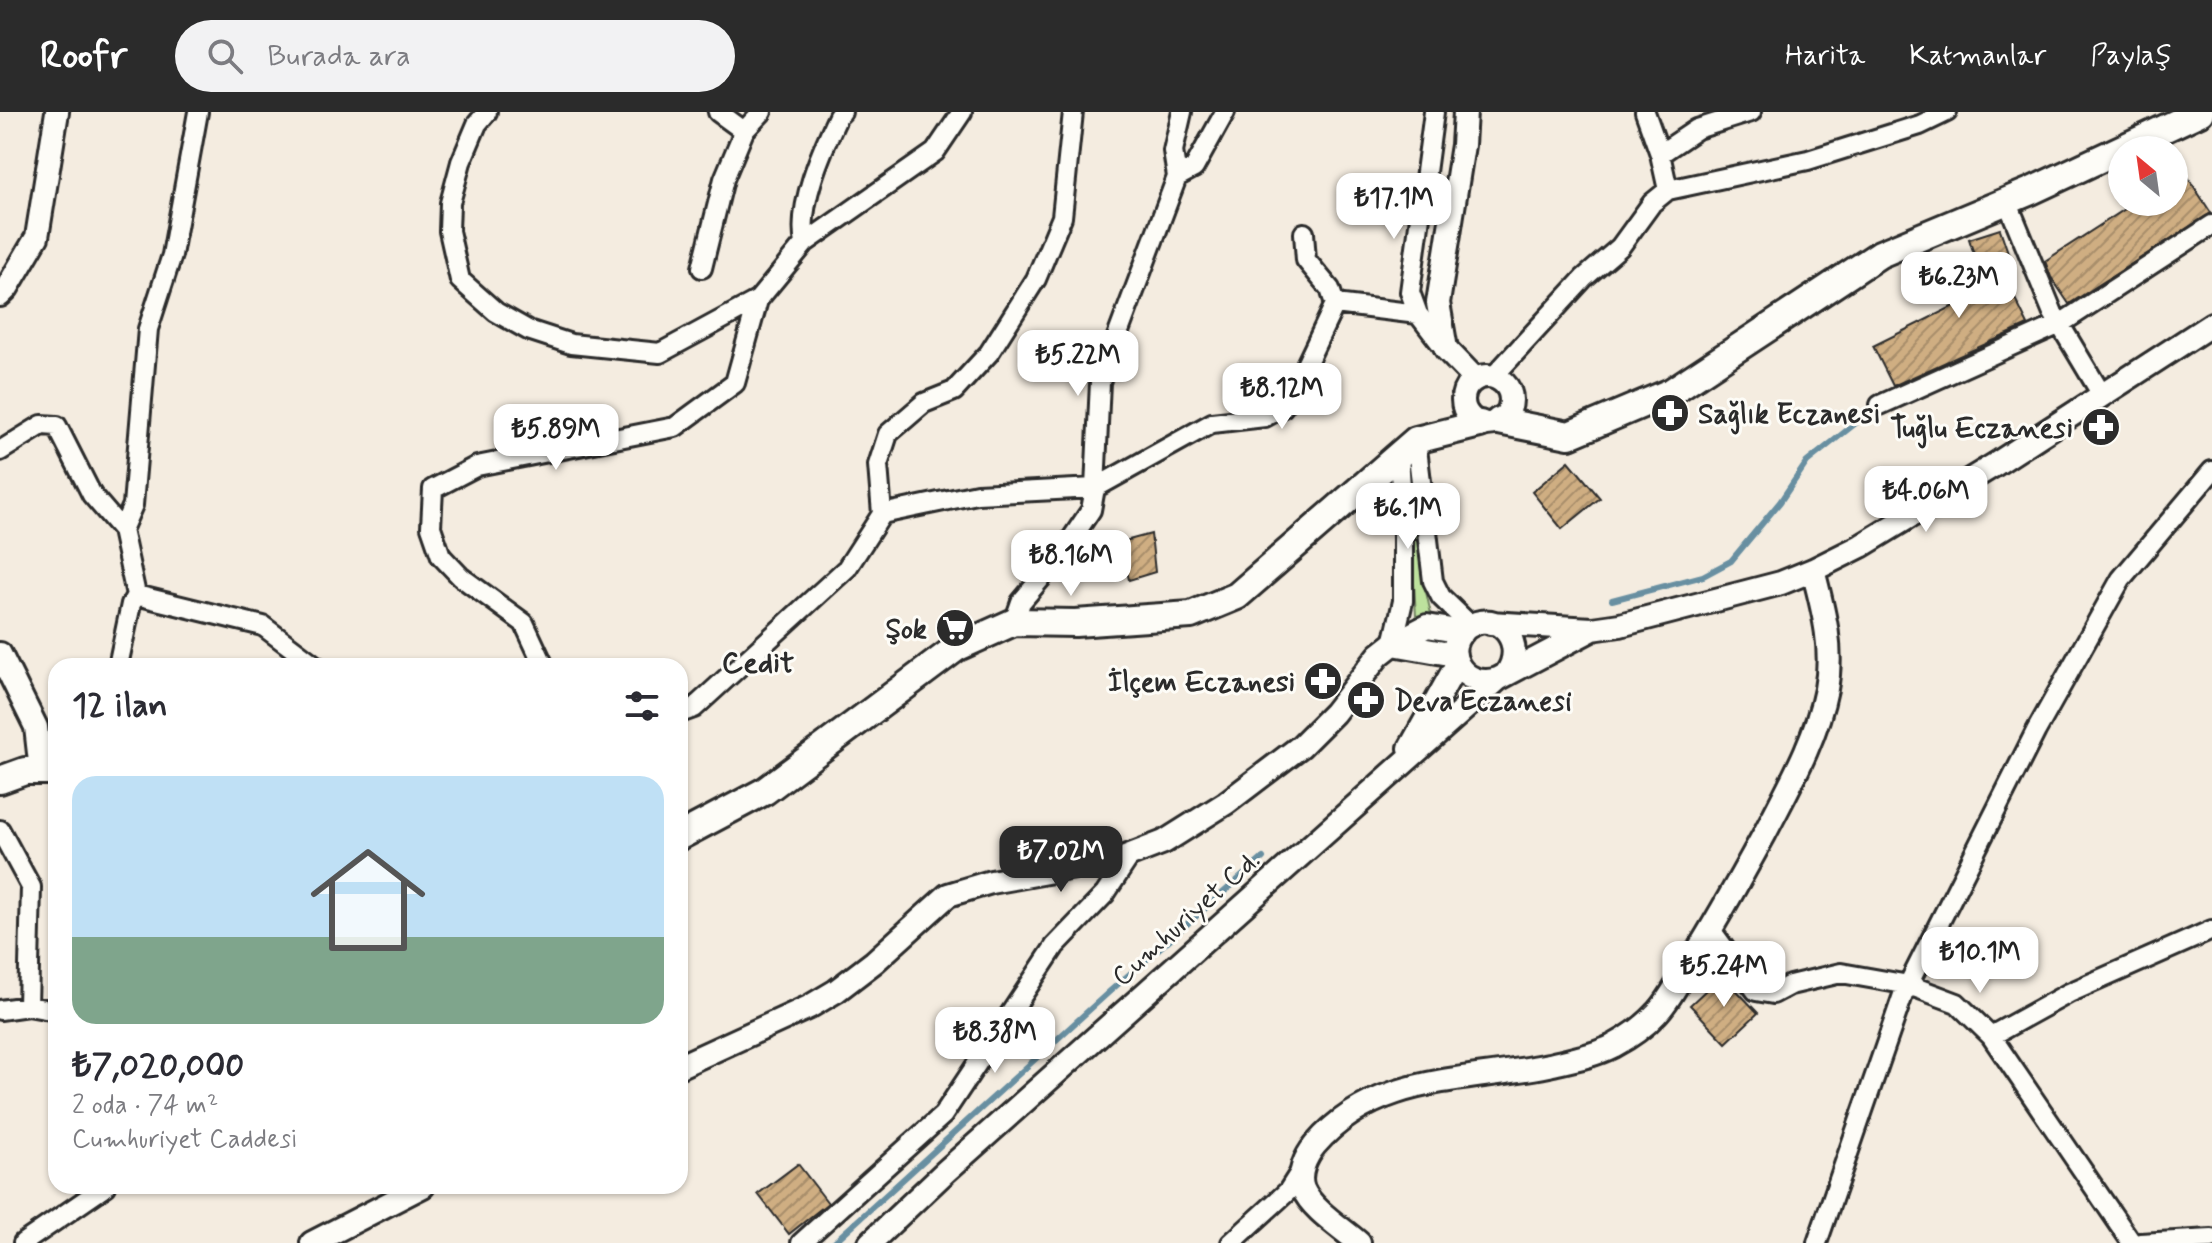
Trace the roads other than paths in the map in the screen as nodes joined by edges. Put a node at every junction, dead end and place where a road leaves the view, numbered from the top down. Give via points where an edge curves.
1 (57, 112) edge
2 (198, 112) edge
3 (487, 112) edge
4 (718, 112) edge
5 (762, 112) edge
6 (962, 112) edge
7 (1073, 112) edge
8 (1182, 112) edge
9 (1225, 112) edge
10 (1434, 112) edge
11 (1465, 112) edge
12 (1645, 112) edge
13 (1751, 112) edge
14 (2200, 112) edge
15 (839, 113) edge
16 (1937, 114) edge
17 (744, 131) junction
18 (1660, 154) junction
19 (1177, 177) junction
20 (1668, 190) junction
21 (2007, 201) junction
22 (2212, 225) edge
23 (1304, 233) dead end
24 (805, 243) junction
25 (702, 268) dead end
26 (0, 295) edge
27 (758, 300) junction
28 (1335, 304) junction
29 (1418, 314) junction
30 (2060, 324) junction
31 (2212, 324) edge
32 (1446, 349) junction
33 (1484, 378) junction
34 (2102, 395) junction
35 (1880, 405) dead end
36 (1490, 423) junction
37 (1407, 448) junction
38 (0, 451) edge
39 (2212, 471) edge
40 (1095, 488) junction
41 (882, 514) junction
42 (122, 530) junction
43 (1813, 570) junction
44 (136, 595) junction
45 (1014, 622) junction
46 (1475, 627) junction
47 (1592, 629) junction
48 (1393, 644) junction
49 (0, 654) edge
50 (120, 658) edge
51 (305, 658) edge
52 (540, 658) edge
53 (1456, 660) junction
54 (1502, 677) junction
55 (688, 710) edge
56 (1399, 766) junction
57 (41, 771) edge
58 (0, 780) edge
59 (0, 788) edge
60 (0, 830) edge
61 (688, 832) edge
62 (1130, 856) junction
63 (1711, 930) junction
64 (2212, 930) edge
65 (1909, 985) junction
66 (28, 1006) junction
67 (0, 1010) edge
68 (48, 1010) edge
69 (1991, 1036) junction
70 (688, 1062) edge
71 (1302, 1169) junction
72 (94, 1194) edge
73 (393, 1194) edge
74 (2212, 1239) edge
75 (878, 1240) edge
76 (23, 1243) edge
77 (312, 1243) edge
78 (801, 1243) edge
79 (1231, 1243) edge
80 (1359, 1243) edge
81 (1817, 1243) edge
82 (2132, 1243) edge
83 (2140, 1243) edge

1 - 26 street via 37,237
2 - 42 street via 172,255 148,329 133,505
3 - 27 street via 461,162 449,231 460,280 496,312 571,344 660,353
4 - 17 street
5 - 17 street
6 - 24 street via 935,152
7 - 41 street via 1062,217 1036,279 989,353 954,391 924,403 888,434 878,465
8 - 19 street via 1173,151
9 - 19 street via 1194,168
10 - 29 street via 1410,292
11 - 32 street via 1438,303
12 - 18 street
13 - 18 street via 1697,129
14 - 21 main road
15 - 24 street via 822,151 801,226
16 - 20 street via 1920,125 1808,160
17 - 25 street via 724,179
18 - 20 street
19 - 40 street via 1100,382
20 - 33 street via 1620,247
21 - 30 street
21 - 36 main road via 1880,254 1671,392 1569,435
22 - 30 street
23 - 28 street via 1306,260 1330,289
24 - 27 street
27 - 52 street via 735,383 675,427 477,466 433,489 431,527 441,556 524,623
28 - 29 street
28 - 40 street via 1283,407 1265,417 1212,423
29 - 32 street
30 - 34 street
30 - 35 street
31 - 34 street
32 - 33 street
33 - 36 street via 1508,388 1511,397 1506,415
33 - 36 street via 1463,394 1462,403 1465,412
34 - 43 street via 1861,546
36 - 37 main road
37 - 45 main road via 1237,596 1191,615
37 - 46 street via 1433,581 1441,597
37 - 48 street via 1403,601
38 - 42 street via 42,425 57,426 92,495
39 - 65 street via 2121,579 2036,731
40 - 41 street via 977,494
40 - 45 street via 1091,510 1021,602
41 - 55 street via 847,568
42 - 44 street
43 - 47 street via 1715,602
43 - 63 street via 1829,643 1816,727
44 - 50 street
44 - 51 street via 263,626
45 - 61 main road via 956,648 765,791
46 - 47 street
46 - 48 street via 1427,626
46 - 53 street via 1456,645
46 - 54 street via 1504,629 1513,641 1515,656
47 - 54 street, Cumhuriyet Cd.
48 - 53 street
48 - 62 street via 1301,746 1193,824
49 - 57 street via 36,727
53 - 54 street via 1474,680
53 - 56 street
54 - 56 street, Cumhuriyet Cd.
56 - 75 street, Cumhuriyet Cd. via 945,1172
57 - 58 main road
57 - 59 main road
60 - 66 street via 31,887
62 - 70 street via 948,895 836,991
62 - 78 street via 1105,894 1055,946 943,1115
63 - 65 street via 1756,991 1773,994 1841,973
63 - 71 street via 1657,1013 1612,1046 1566,1061 1425,1083 1372,1099 1323,1136
64 - 69 street via 2069,993
65 - 69 street via 1957,1003
65 - 81 street
66 - 67 street
66 - 68 street
69 - 82 street
71 - 79 street via 1288,1191
71 - 80 street via 1307,1196
72 - 76 street
73 - 77 street
74 - 83 street

